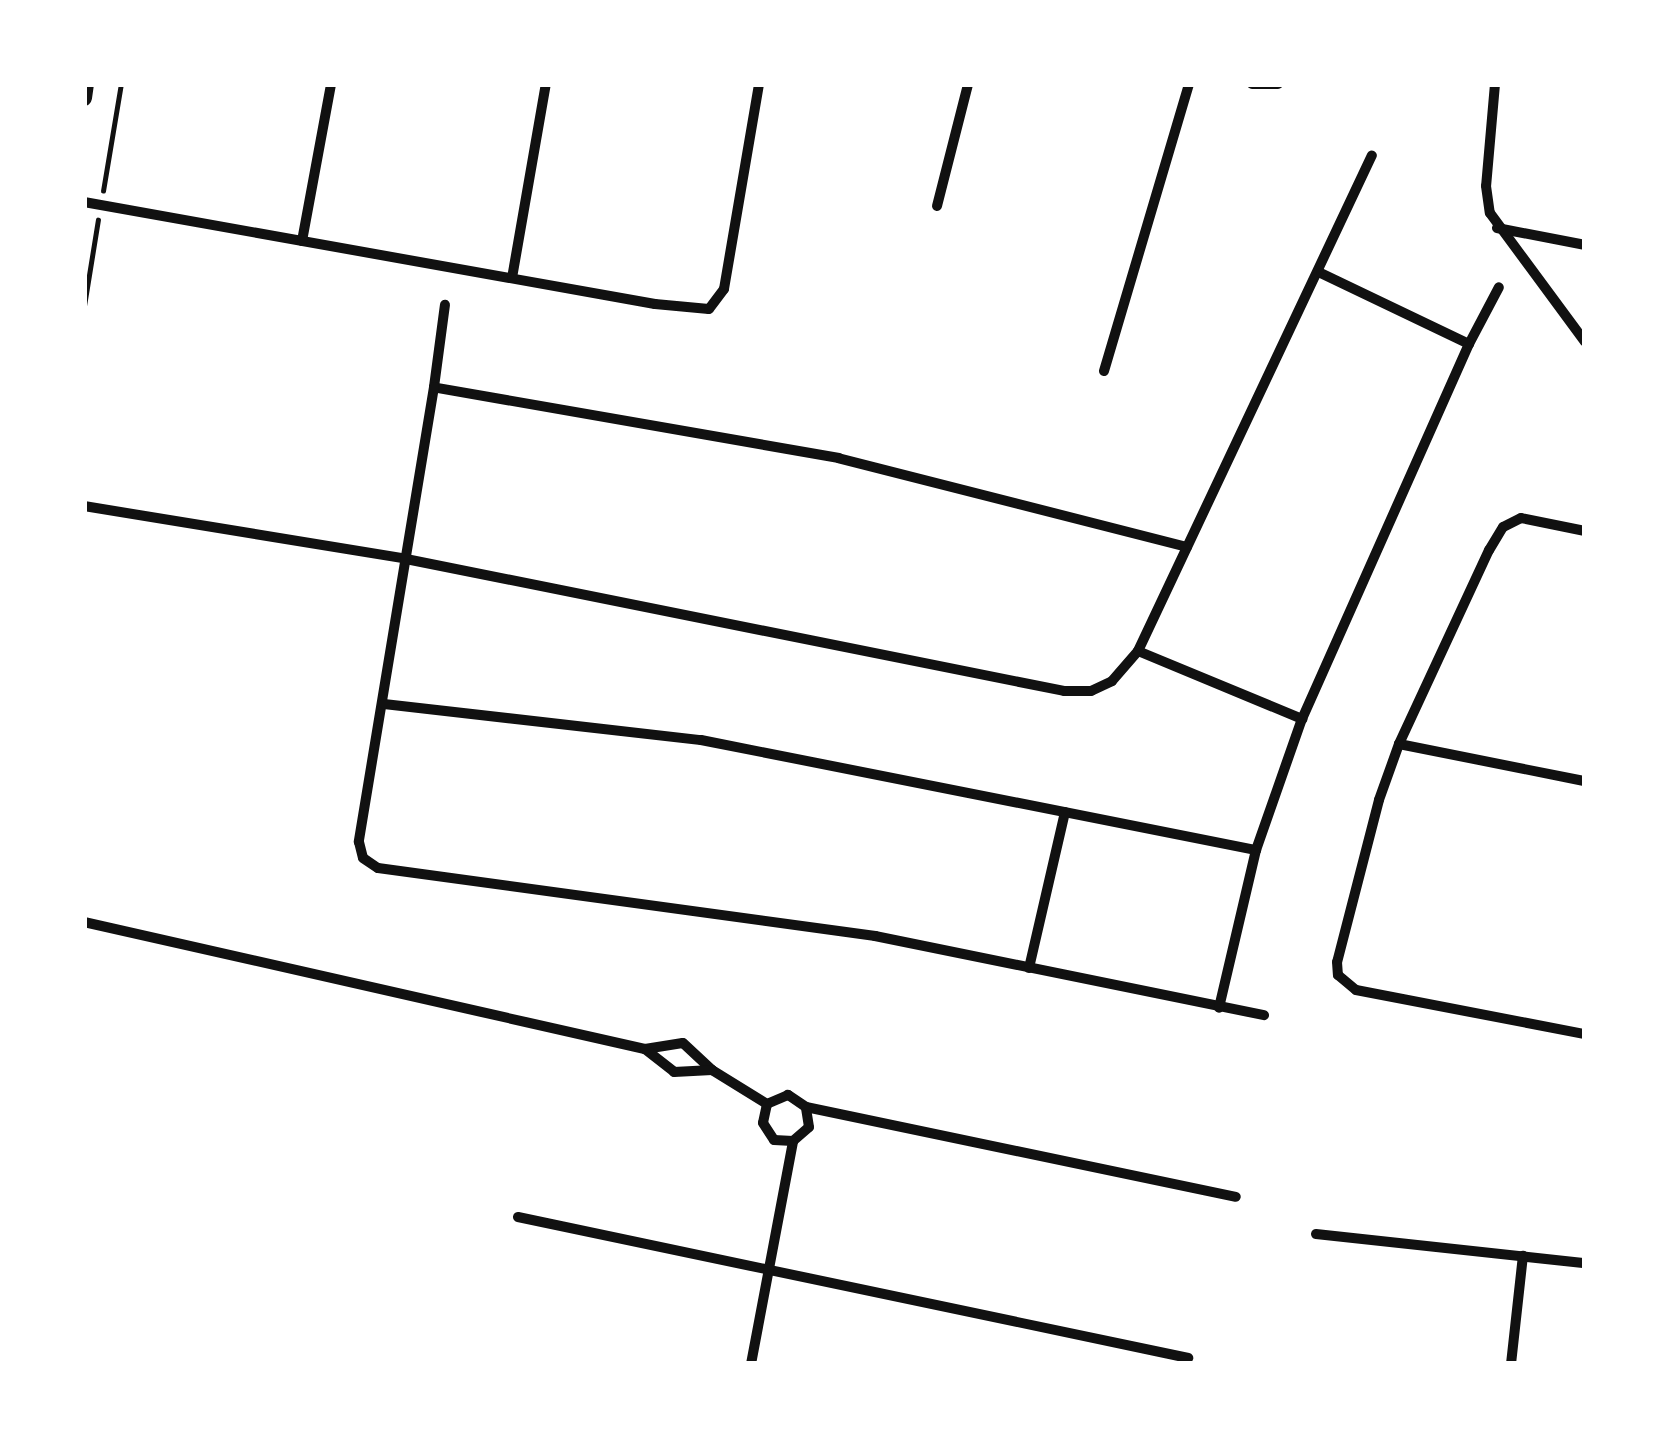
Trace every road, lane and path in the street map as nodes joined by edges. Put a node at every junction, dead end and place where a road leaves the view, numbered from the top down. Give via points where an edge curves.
1 (86, 84) edge
2 (331, 84) edge
3 (546, 84) edge
4 (759, 84) edge
5 (968, 84) edge
6 (1189, 84) edge
7 (1252, 84) edge
8 (1278, 84) edge
9 (1495, 84) edge
10 (84, 98) edge
11 (1372, 155) dead end
12 (84, 202) edge
13 (937, 206) dead end
14 (1497, 228) junction
15 (302, 241) junction
16 (1585, 245) edge
17 (1321, 273) junction
18 (512, 278) junction
19 (1499, 287) dead end
20 (445, 305) dead end
21 (1585, 343) edge
22 (1469, 344) junction
23 (1104, 371) dead end
24 (434, 387) junction
25 (84, 506) edge
26 (1585, 531) edge
27 (1187, 547) junction
28 (406, 560) junction
29 (1138, 651) junction
30 (384, 704) junction
31 (1302, 719) junction
32 (1399, 744) junction
33 (1585, 781) edge
34 (1065, 812) junction
35 (1256, 850) junction
36 (84, 922) edge
37 (1029, 968) junction
38 (1219, 1008) junction
39 (1264, 1015) dead end
40 (1585, 1034) edge
41 (645, 1049) junction
42 (712, 1070) junction
43 (767, 1104) junction
44 (806, 1107) junction
45 (793, 1141) junction
46 (1237, 1197) dead end
47 (518, 1217) dead end
48 (1316, 1234) dead end
49 (1523, 1256) junction
50 (1585, 1263) edge
51 (769, 1270) junction
52 (1187, 1358) dead end
53 (751, 1364) edge
54 (1511, 1364) edge

1 - 10 main road
2 - 15 street
3 - 18 street
4 - 18 street via 716,304 696,311
5 - 13 street
6 - 23 street
7 - 8 street
9 - 14 street via 1486,186
11 - 17 street
12 - 15 street
14 - 16 street
14 - 21 street
15 - 18 street
17 - 22 street
17 - 27 street
19 - 22 street
20 - 24 street
22 - 31 street
24 - 27 street via 763,442
24 - 28 street
25 - 28 street
26 - 32 street via 1521,518 1503,526
27 - 29 street
28 - 29 street via 1064,691 1112,681
28 - 30 street
29 - 31 street
30 - 34 street via 701,740
30 - 37 street via 359,842 363,858 378,868 874,935
31 - 35 street
32 - 33 street
32 - 40 street via 1338,975 1356,990
34 - 35 street
34 - 37 street
35 - 38 street
36 - 41 street
37 - 38 street
38 - 39 street
41 - 42 street via 674,1072
41 - 42 street via 683,1043
42 - 43 street
43 - 44 street via 788,1095
43 - 45 street via 768,1135
44 - 45 street via 809,1127
44 - 46 street
45 - 51 street
47 - 51 street
48 - 49 street
49 - 50 street
49 - 54 street
51 - 52 street
51 - 53 street

